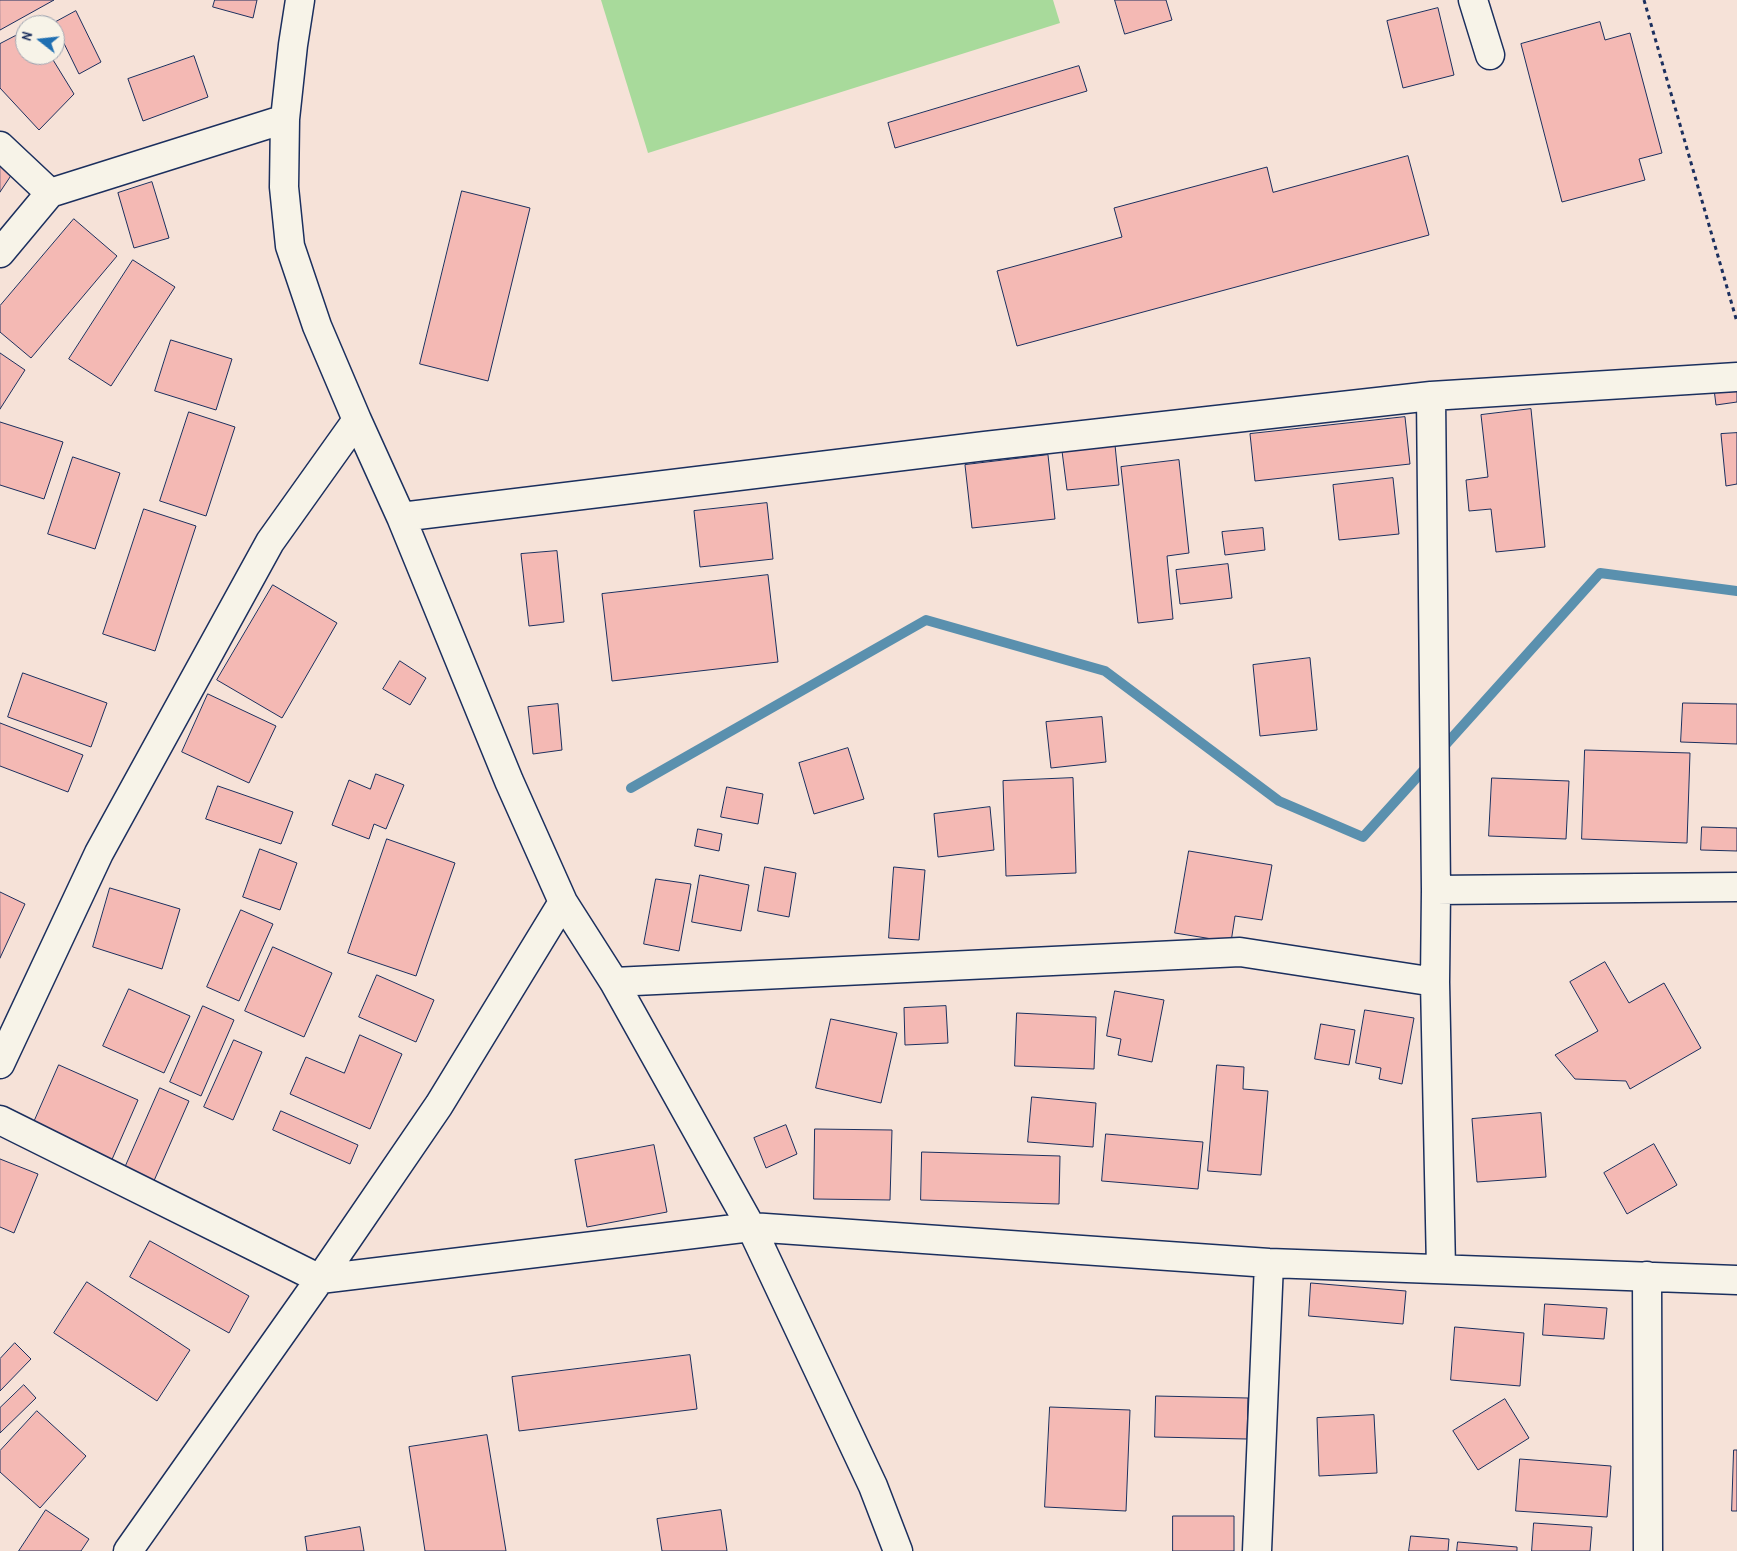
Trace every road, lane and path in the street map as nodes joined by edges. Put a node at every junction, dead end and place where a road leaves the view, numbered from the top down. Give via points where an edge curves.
1 (300, 0) edge
2 (1473, 0) edge
3 (1644, 0) edge
4 (1490, 55) dead end
5 (285, 119) junction
6 (0, 146) edge
7 (50, 193) junction
8 (0, 253) edge
9 (1737, 322) edge
10 (1737, 378) edge
11 (1431, 396) junction
12 (357, 420) junction
13 (401, 517) junction
14 (1737, 887) edge
15 (1436, 890) junction
16 (563, 902) junction
17 (614, 982) junction
18 (1435, 982) junction
19 (0, 1064) edge
20 (0, 1120) edge
21 (751, 1228) junction
22 (1269, 1263) junction
23 (1441, 1270) junction
24 (1647, 1276) junction
25 (320, 1279) junction
26 (1737, 1280) edge
27 (128, 1551) edge
28 (898, 1551) edge
29 (1257, 1551) edge
30 (1648, 1551) edge

1 - 5 street
2 - 4 street
3 - 9 path
5 - 7 street
5 - 12 street via 284,187 290,246 317,326
6 - 7 street
7 - 8 street
10 - 11 street
11 - 13 street
11 - 15 street
12 - 13 street
12 - 19 street via 270,542 99,853
13 - 16 street
14 - 15 street
15 - 18 street
16 - 17 street
16 - 25 street via 439,1106
17 - 18 street via 1240,952
17 - 21 street
18 - 23 street
20 - 25 street
21 - 22 street
21 - 25 street
21 - 28 street via 873,1486
22 - 23 street
22 - 29 street
23 - 24 street
24 - 26 street
24 - 30 street
25 - 27 street

